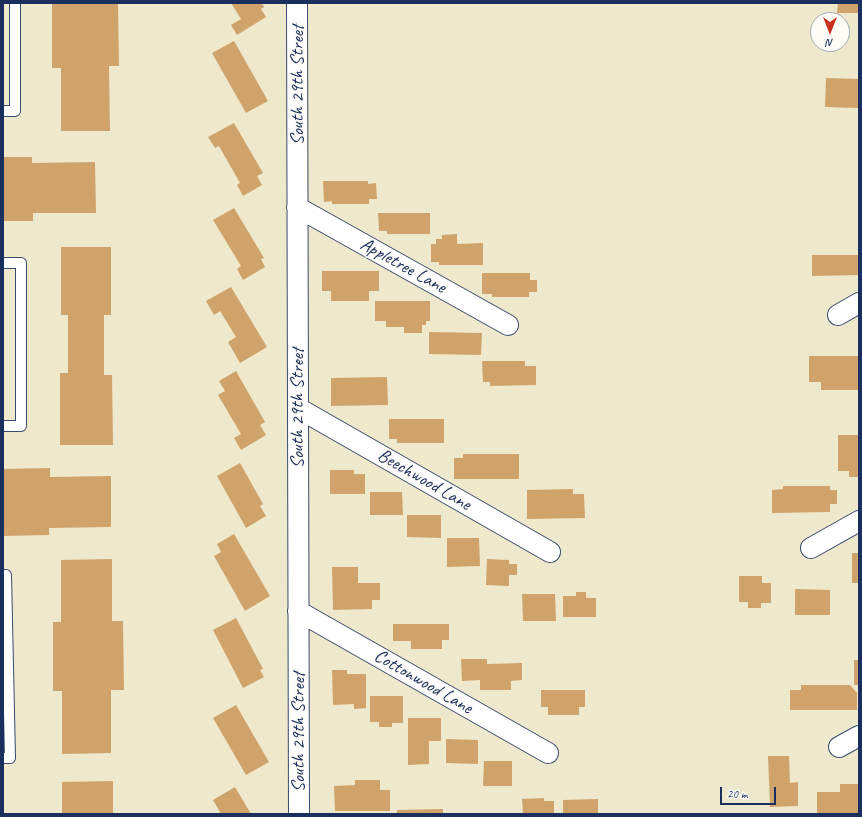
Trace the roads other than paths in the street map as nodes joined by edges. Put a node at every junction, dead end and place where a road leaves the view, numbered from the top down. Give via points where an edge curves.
1 (14, 3) edge
2 (297, 3) edge
3 (3, 111) edge
4 (297, 207) junction
5 (3, 263) edge
6 (859, 303) edge
7 (838, 315) dead end
8 (508, 325) dead end
9 (298, 408) junction
10 (3, 426) edge
11 (859, 521) edge
12 (811, 548) dead end
13 (550, 552) dead end
14 (3, 575) edge
15 (298, 611) junction
16 (859, 736) edge
17 (839, 747) dead end
18 (548, 753) dead end
19 (3, 758) edge
20 (299, 814) edge

1 - 3 lane via 15,111
2 - 4 street, South 29th Street
4 - 8 street, Appletree Lane
4 - 9 street, South 29th Street
5 - 10 lane via 21,263 21,426
6 - 7 street
9 - 13 street, Beechwood Lane
9 - 15 street, South 29th Street
11 - 12 street
14 - 19 lane via 6,574 10,758
15 - 18 street, Cottonwood Lane
15 - 20 street, South 29th Street
16 - 17 street

